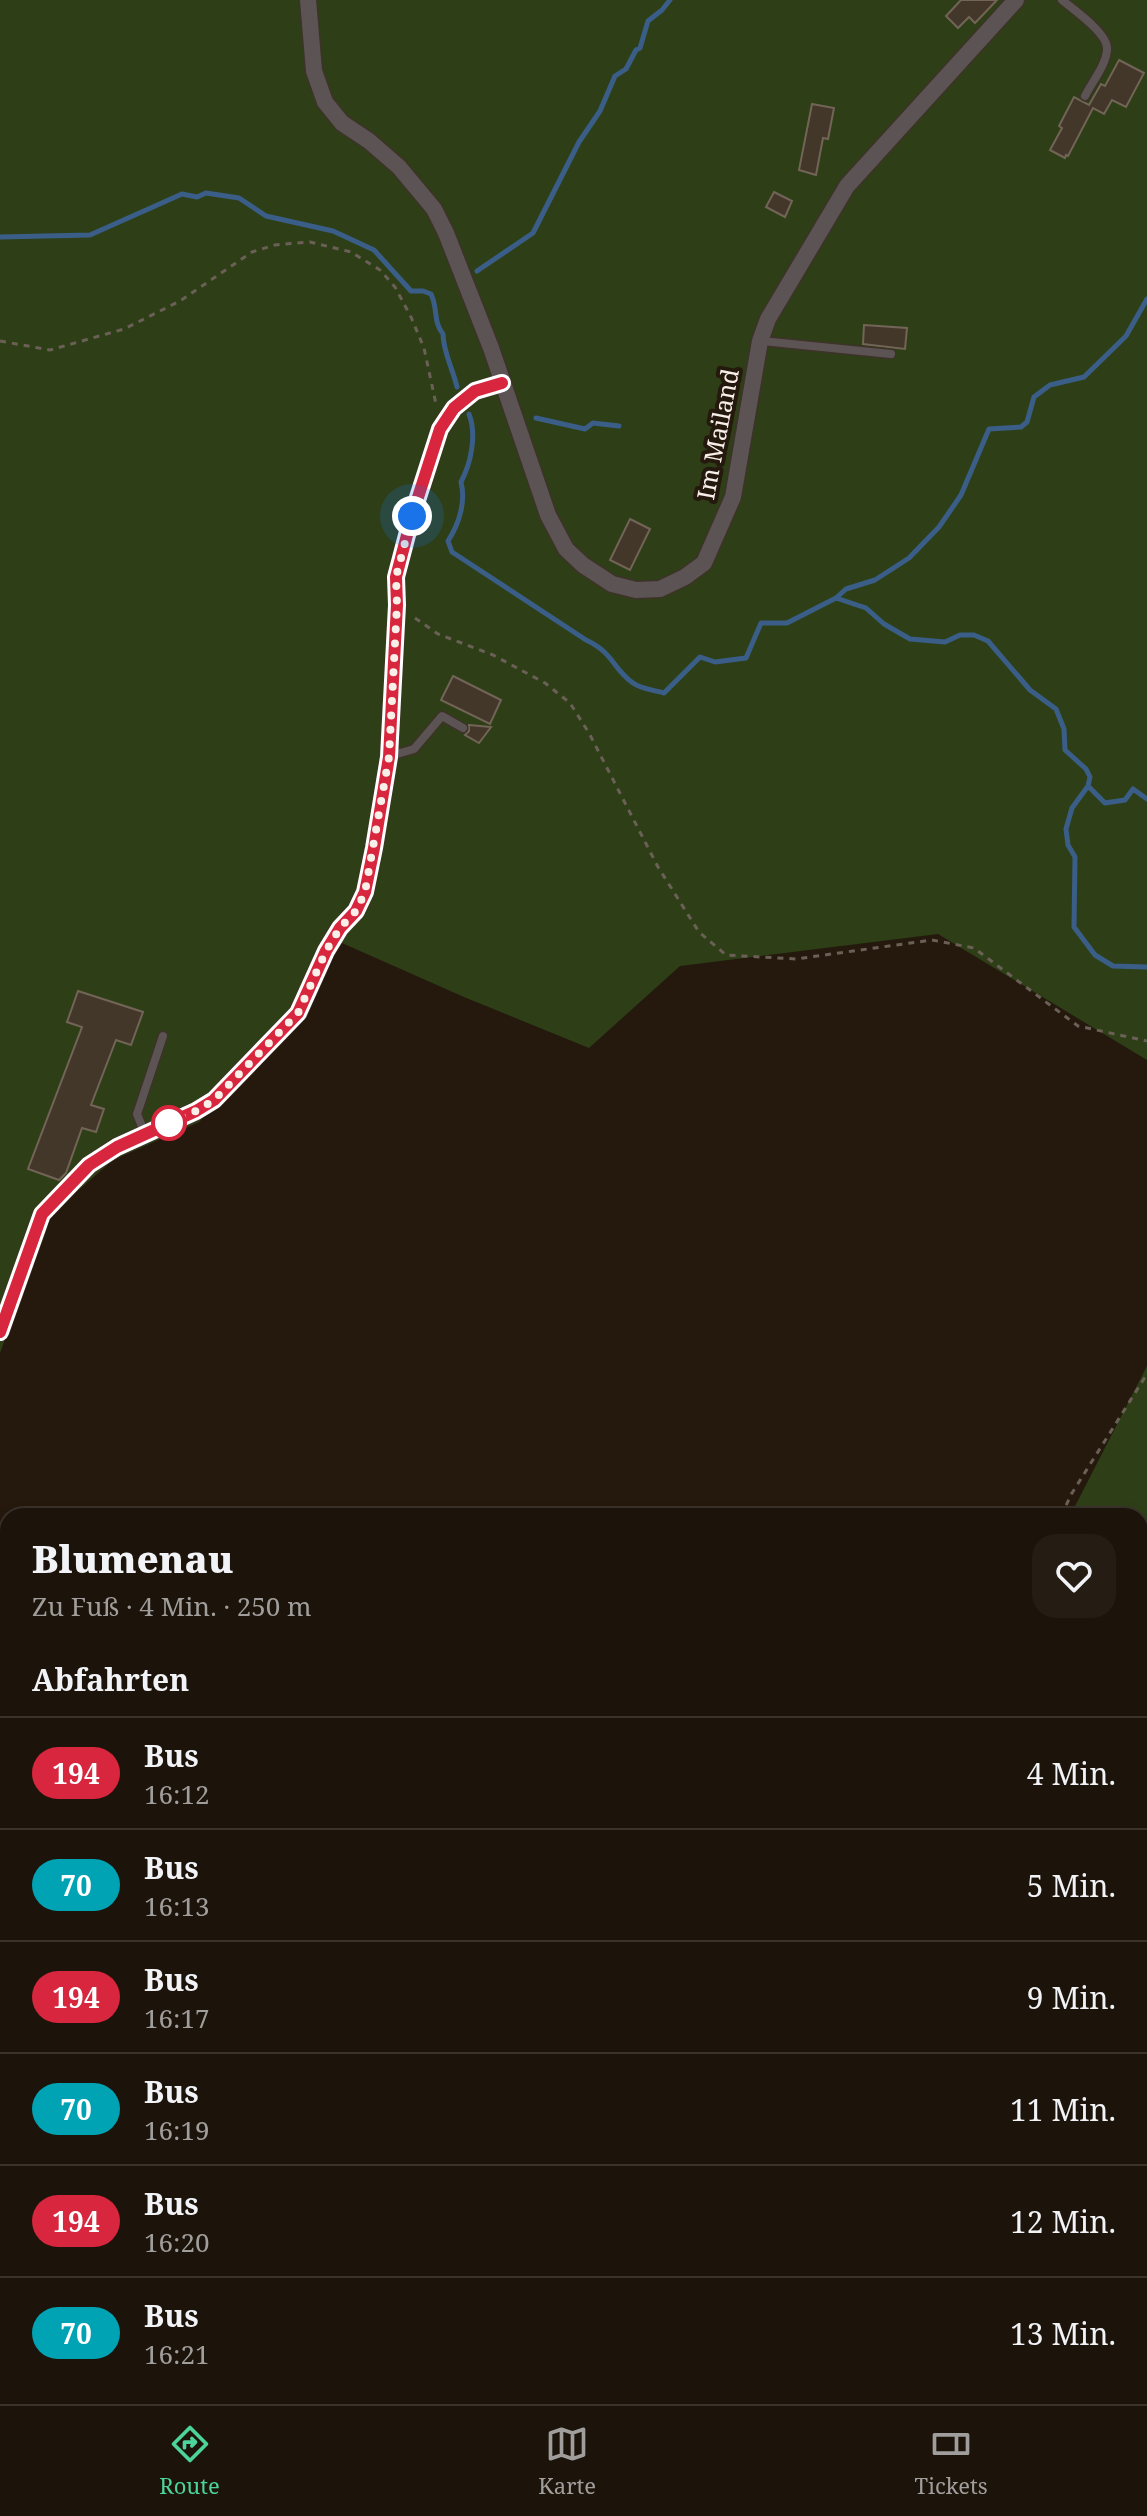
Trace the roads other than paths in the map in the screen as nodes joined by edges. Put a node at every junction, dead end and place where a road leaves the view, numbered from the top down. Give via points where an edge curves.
1 (308, 0) edge
2 (1016, 0) edge
3 (1062, 0) edge
4 (1085, 96) dead end
5 (760, 341) junction
6 (891, 354) dead end
7 (502, 383) junction
8 (463, 728) dead end
9 (389, 757) junction
10 (163, 1036) dead end
11 (145, 1134) junction
12 (0, 1332) edge

1 - 7 street, Im Mailand via 314,71 325,102 342,123 399,167 434,209
2 - 5 street, Im Mailand via 847,186
3 - 4 lane via 1103,35 1108,48
5 - 6 lane
5 - 7 street, Im Mailand via 733,497 708,557 660,589 612,584 566,549 548,515
7 - 9 street via 475,391 454,408 440,429 412,516 396,577
8 - 9 lane via 442,716 414,749
9 - 11 street via 365,892 326,951 298,1013 214,1100
10 - 11 lane via 137,1114
11 - 12 street via 89,1165 42,1214

